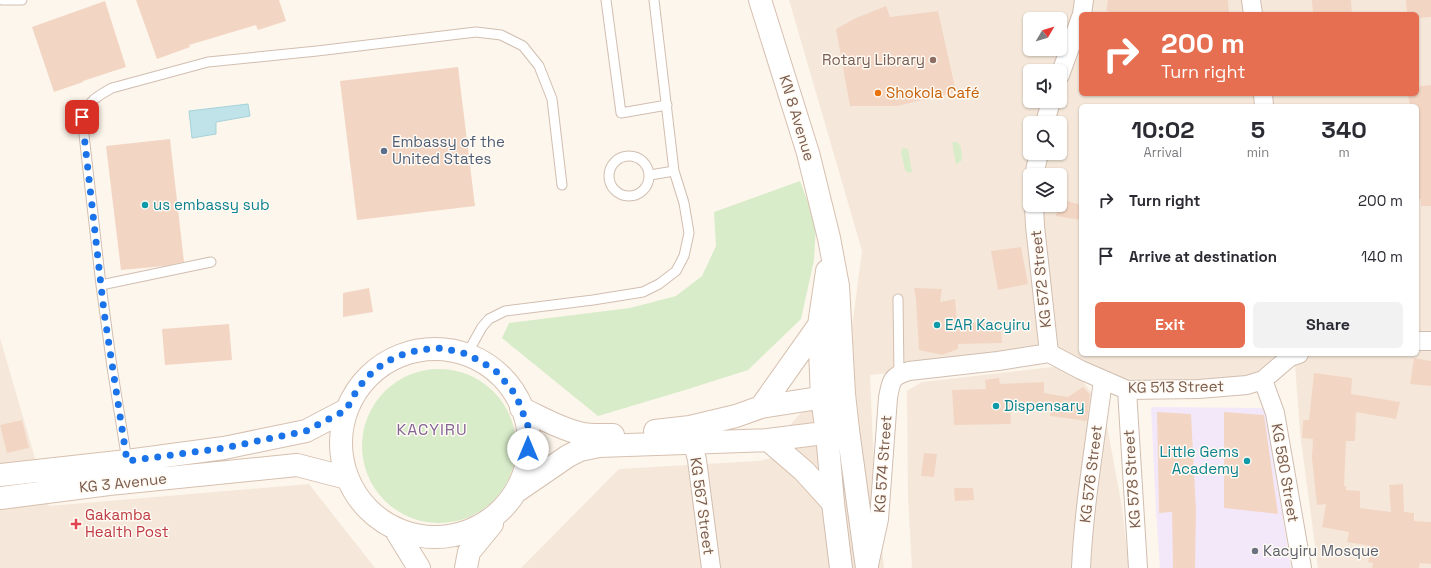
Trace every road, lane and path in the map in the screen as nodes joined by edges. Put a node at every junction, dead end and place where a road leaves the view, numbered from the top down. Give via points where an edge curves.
1 (2, 0) edge
2 (22, 0) edge
3 (606, 0) edge
4 (654, 0) edge
5 (760, 0) edge
6 (1084, 0) edge
7 (1252, 0) edge
8 (1082, 12) edge
9 (1253, 12) edge
10 (1079, 21) edge
11 (1064, 64) edge
12 (667, 105) junction
13 (674, 171) junction
14 (650, 175) junction
15 (562, 185) dead end
16 (1034, 212) edge
17 (830, 238) junction
18 (211, 262) dead end
19 (101, 285) junction
20 (898, 300) dead end
21 (819, 325) junction
22 (1419, 341) edge
23 (1431, 341) edge
24 (1049, 353) junction
25 (467, 354) junction
26 (1292, 356) edge
27 (904, 372) junction
28 (1103, 380) junction
29 (1263, 380) junction
30 (1127, 390) junction
31 (844, 394) junction
32 (822, 398) junction
33 (761, 407) junction
34 (521, 408) junction
35 (346, 410) junction
36 (848, 430) junction
37 (827, 433) junction
38 (691, 435) junction
39 (768, 440) junction
40 (127, 461) junction
41 (0, 475) edge
42 (347, 478) junction
43 (517, 491) junction
44 (0, 498) edge
45 (833, 503) junction
46 (503, 509) junction
47 (395, 528) junction
48 (419, 568) edge
49 (466, 568) edge
50 (712, 568) edge
51 (842, 568) edge
52 (868, 568) edge
53 (1082, 568) edge
54 (1138, 568) edge
55 (1302, 568) edge

1 - 2 lane
3 - 12 lane via 621,113
4 - 12 lane
5 - 17 main road, KN 8 Avenue via 808,153
6 - 8 street
7 - 9 street
10 - 11 street
12 - 13 lane
13 - 14 lane
13 - 25 lane via 684,203 689,233 684,256 676,271 659,284 642,292 505,311 485,323
14 - 14 lane via 643,161 637,157 624,156 618,159 609,176 614,189 625,196 632,196 644,191
15 - 19 lane via 552,98 539,66 523,46 501,35 476,32 208,62 112,88 87,106 82,117
16 - 24 street, KG 572 Street
17 - 21 main road, KN 8 Avenue
17 - 31 main road, KN 8 Avenue via 838,286
18 - 19 lane
19 - 40 lane
20 - 27 lane
21 - 32 main road, KN 8 Avenue
21 - 33 main road
22 - 23 street
24 - 27 street
24 - 28 street, KG 513 Street
25 - 34 main road via 495,370 516,395
25 - 35 main road via 443,348 418,350 395,357 374,370 358,388
26 - 29 street, KG 513 Street
27 - 52 street, KG 574 Street via 891,382 879,519
28 - 30 street, KG 513 Street
28 - 53 street, KG 576 Street via 1089,481
29 - 30 street, KG 513 Street via 1247,385 1199,389
29 - 55 street, KG 580 Street via 1275,413
30 - 54 street, KG 578 Street
31 - 32 main road
31 - 36 main road, KG 574 Street
32 - 33 main road
32 - 37 main road, KN 8 Avenue
33 - 38 main road
34 - 38 main road via 560,427 579,433
34 - 43 main road via 528,426 528,460
35 - 40 main road, KG 3 Avenue via 306,431 224,448
35 - 42 main road via 341,444
36 - 37 main road
36 - 52 main road, KG 574 Street
37 - 39 main road
37 - 45 main road, KN 8 Avenue
38 - 39 main road
38 - 43 main road via 580,450
38 - 50 street, KG 567 Street via 697,460
39 - 45 main road via 804,471
40 - 41 main road, KG 3 Avenue
42 - 44 main road, KG 3 Avenue via 297,465
42 - 47 main road via 359,499 375,516
43 - 46 main road
45 - 51 main road, KN 8 Avenue
46 - 47 main road via 471,531 450,538 434,539
46 - 49 main road via 469,552
47 - 48 main road

